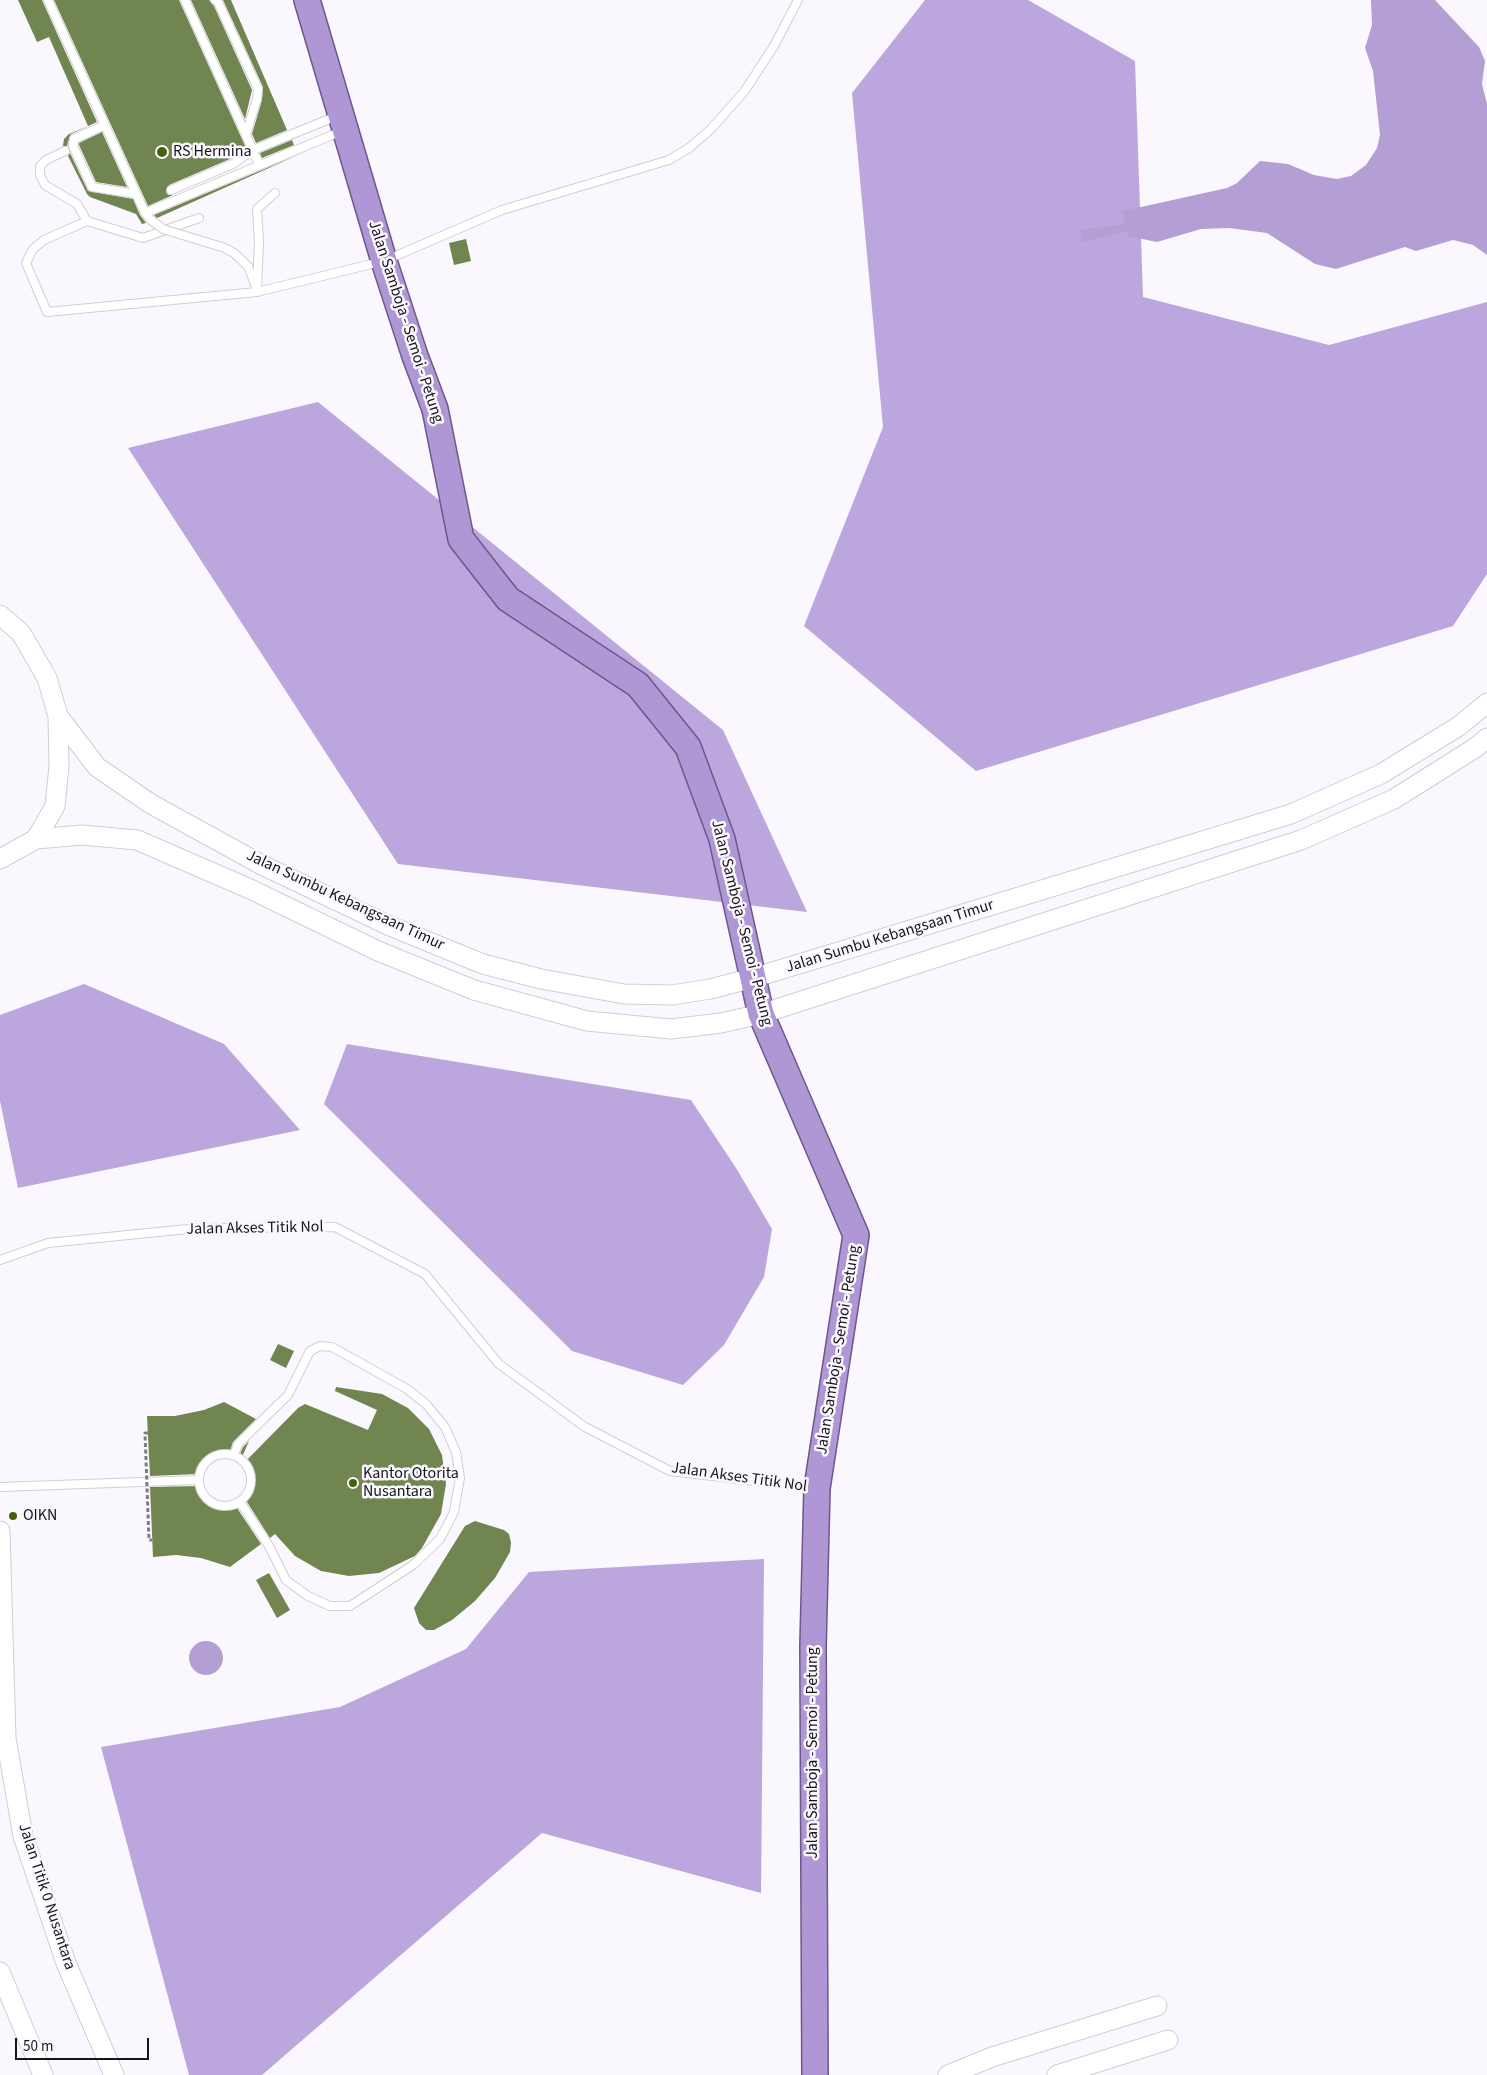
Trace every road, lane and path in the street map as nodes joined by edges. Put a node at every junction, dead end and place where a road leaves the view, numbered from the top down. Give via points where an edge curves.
1 (48, 0) edge
2 (185, 0) edge
3 (215, 0) edge
4 (307, 0) edge
5 (798, 0) edge
6 (336, 124) junction
7 (105, 125) junction
8 (246, 134) junction
9 (253, 150) junction
10 (65, 151) dead end
11 (259, 164) junction
12 (172, 190) dead end
13 (275, 193) dead end
14 (136, 194) junction
15 (145, 213) junction
16 (199, 218) dead end
17 (87, 220) junction
18 (384, 261) junction
19 (257, 292) junction
20 (0, 615) edge
21 (1487, 703) edge
22 (58, 716) junction
23 (1487, 738) edge
24 (36, 839) junction
25 (0, 859) edge
26 (753, 978) junction
27 (760, 1014) junction
28 (0, 1260) edge
29 (148, 1433) dead end
30 (234, 1455) junction
31 (198, 1480) junction
32 (147, 1482) junction
33 (0, 1487) edge
34 (817, 1488) junction
35 (240, 1502) junction
36 (0, 1531) edge
37 (152, 1540) dead end
38 (0, 1972) edge
39 (1157, 2006) dead end
40 (1168, 2040) dead end
41 (43, 2075) edge
42 (114, 2075) edge
43 (815, 2075) edge
44 (948, 2075) edge
45 (1057, 2075) edge

1 - 7 lane
2 - 8 lane
3 - 8 lane via 258,89
4 - 6 highway, Jalan Samboja - Semoi - Petung
5 - 18 lane via 774,46 744,92 689,148 669,160 502,210
6 - 9 lane via 289,135
6 - 11 lane via 296,150
6 - 18 highway, Jalan Samboja - Semoi - Petung
7 - 14 lane
7 - 14 lane via 74,139 73,146 92,187
8 - 9 lane
9 - 11 lane
9 - 12 lane via 233,164
10 - 17 lane via 46,160 40,166 40,175 45,185 77,204
11 - 15 lane
13 - 19 lane via 257,209
14 - 15 lane
15 - 19 lane, bridge via 162,228 234,253 248,266
16 - 17 lane via 143,238
17 - 19 lane via 44,240 33,249 26,262 47,312
18 - 19 lane
18 - 26 highway, Jalan Samboja - Semoi - Petung via 435,409 461,539 508,599 638,684 688,747 722,838
20 - 22 street, Jalan Sumbu Kebangsaan Timur via 21,634 47,678
21 - 26 street, Jalan Sumbu Kebangsaan Timur via 1459,726 1381,774 1291,814
22 - 24 street, Jalan Sumbu Kebangsaan Timur via 59,766 55,806
22 - 26 street, Jalan Sumbu Kebangsaan Timur via 97,767 151,804 262,865 381,922 483,964 541,979 624,994 672,995
23 - 27 street, Jalan Sumbu Kebangsaan Timur via 1394,799 1301,840
24 - 25 street, Jalan Sumbu Kebangsaan Timur
24 - 27 street, Jalan Sumbu Kebangsaan Timur via 82,835 137,840 250,889 378,952 474,990 549,1012 587,1021 672,1029
26 - 27 highway, Jalan Samboja - Semoi - Petung
27 - 34 highway, Jalan Samboja - Semoi - Petung via 856,1236
28 - 34 lane, Jalan Akses Titik Nol via 48,1242 198,1228 335,1227 425,1274 499,1364 585,1427 670,1471
29 - 32 path, bridge via 145,1433
30 - 31 lane via 222,1454 210,1459
30 - 35 lane via 246,1464 251,1477 249,1491
30 - 35 lane via 238,1444 288,1395 310,1351 320,1346 332,1347 407,1389 426,1404 445,1427 456,1452 460,1478 454,1512 440,1539 413,1565 350,1606 330,1606 308,1596 286,1580 269,1546
31 - 32 lane
31 - 35 lane via 202,1494 212,1504 227,1507
32 - 33 lane
32 - 37 path, bridge via 149,1540
34 - 43 highway, Jalan Samboja - Semoi - Petung via 813,1646
36 - 42 street, Jalan Titik 0 Nusantara via 6,1738 23,1836 66,1963
38 - 41 street
39 - 44 street via 992,2057
40 - 45 street

